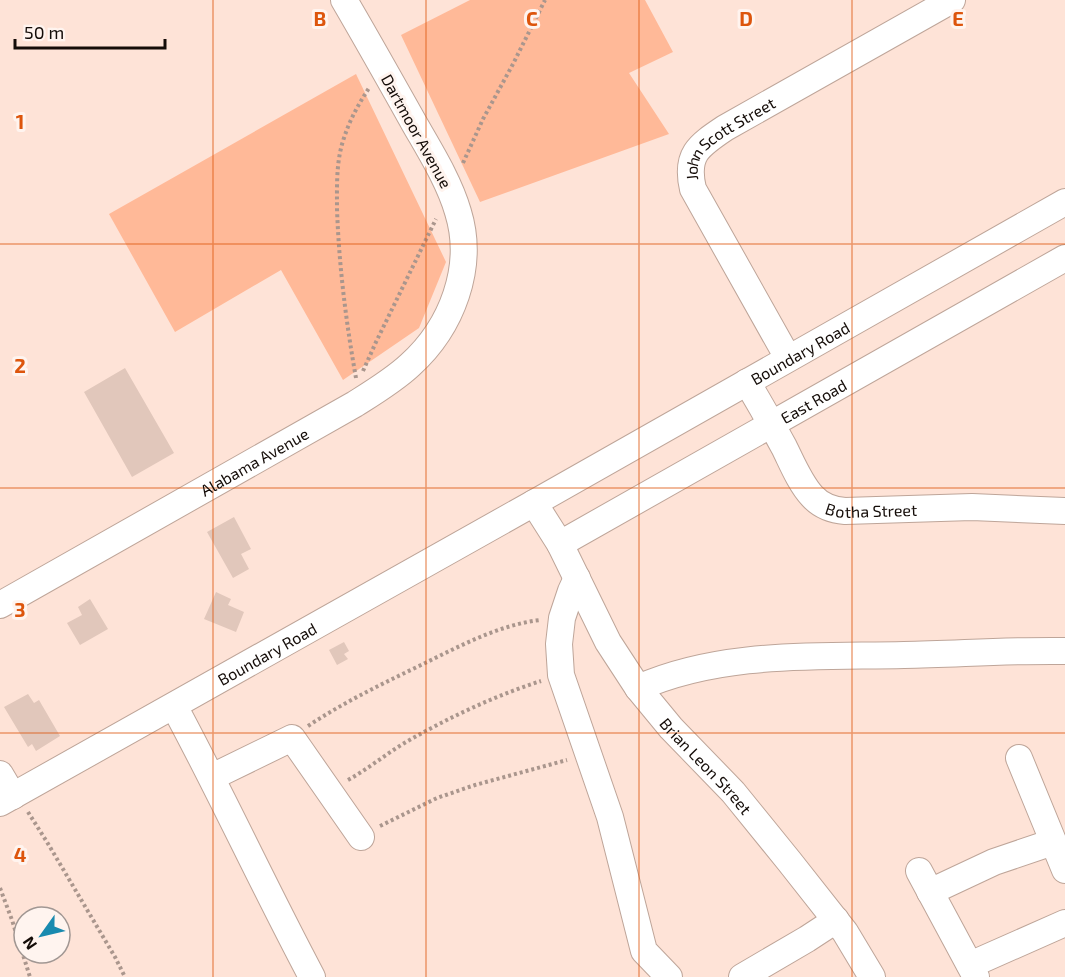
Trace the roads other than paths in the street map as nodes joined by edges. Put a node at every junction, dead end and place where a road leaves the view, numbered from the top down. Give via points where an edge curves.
1 (344, 0) edge
2 (952, 0) edge
3 (1065, 202) edge
4 (1065, 258) edge
5 (463, 271) joint
6 (789, 358) junction
7 (747, 382) junction
8 (772, 424) junction
9 (534, 503) junction
10 (1065, 511) edge
11 (561, 544) junction
12 (577, 578) junction
13 (0, 605) edge
14 (1065, 651) edge
15 (638, 688) junction
16 (174, 706) junction
17 (1019, 758) dead end
18 (0, 774) edge
19 (212, 777) junction
20 (6, 800) edge
21 (361, 837) road end
22 (1053, 842) junction
23 (1065, 870) edge
24 (836, 920) junction
25 (1065, 923) edge
26 (973, 971) edge
27 (312, 977) edge
28 (669, 977) edge
29 (742, 977) edge
30 (872, 977) edge

1 - 5 street, Dartmoor Avenue via 453,197 463,237
2 - 6 street, John Scott Street via 725,128 694,153 690,163 693,189
3 - 6 street, Boundary Road
4 - 8 street, East Road
5 - 13 street, Alabama Avenue via 448,316 439,330 411,364 378,389
6 - 7 street, Boundary Road
7 - 8 street, Botha Street
7 - 9 street, Boundary Road
8 - 10 street, Botha Street via 812,496 834,510 972,507
8 - 11 street, East Road
9 - 11 street
9 - 16 street, Boundary Road
11 - 12 street, Brian Leon Street
12 - 15 street, Brian Leon Street via 608,642
12 - 28 street via 562,618 561,675 610,817 644,951
14 - 15 street via 746,661 679,673
15 - 24 street, Brian Leon Street via 733,792
16 - 19 street
16 - 20 street, Boundary Road
17 - 22 street
18 - 20 street
19 - 21 street via 292,738
19 - 27 street
22 - 23 street
22 - 26 street via 924,882
24 - 29 street
24 - 30 street, Brian Leon Street
25 - 26 street

